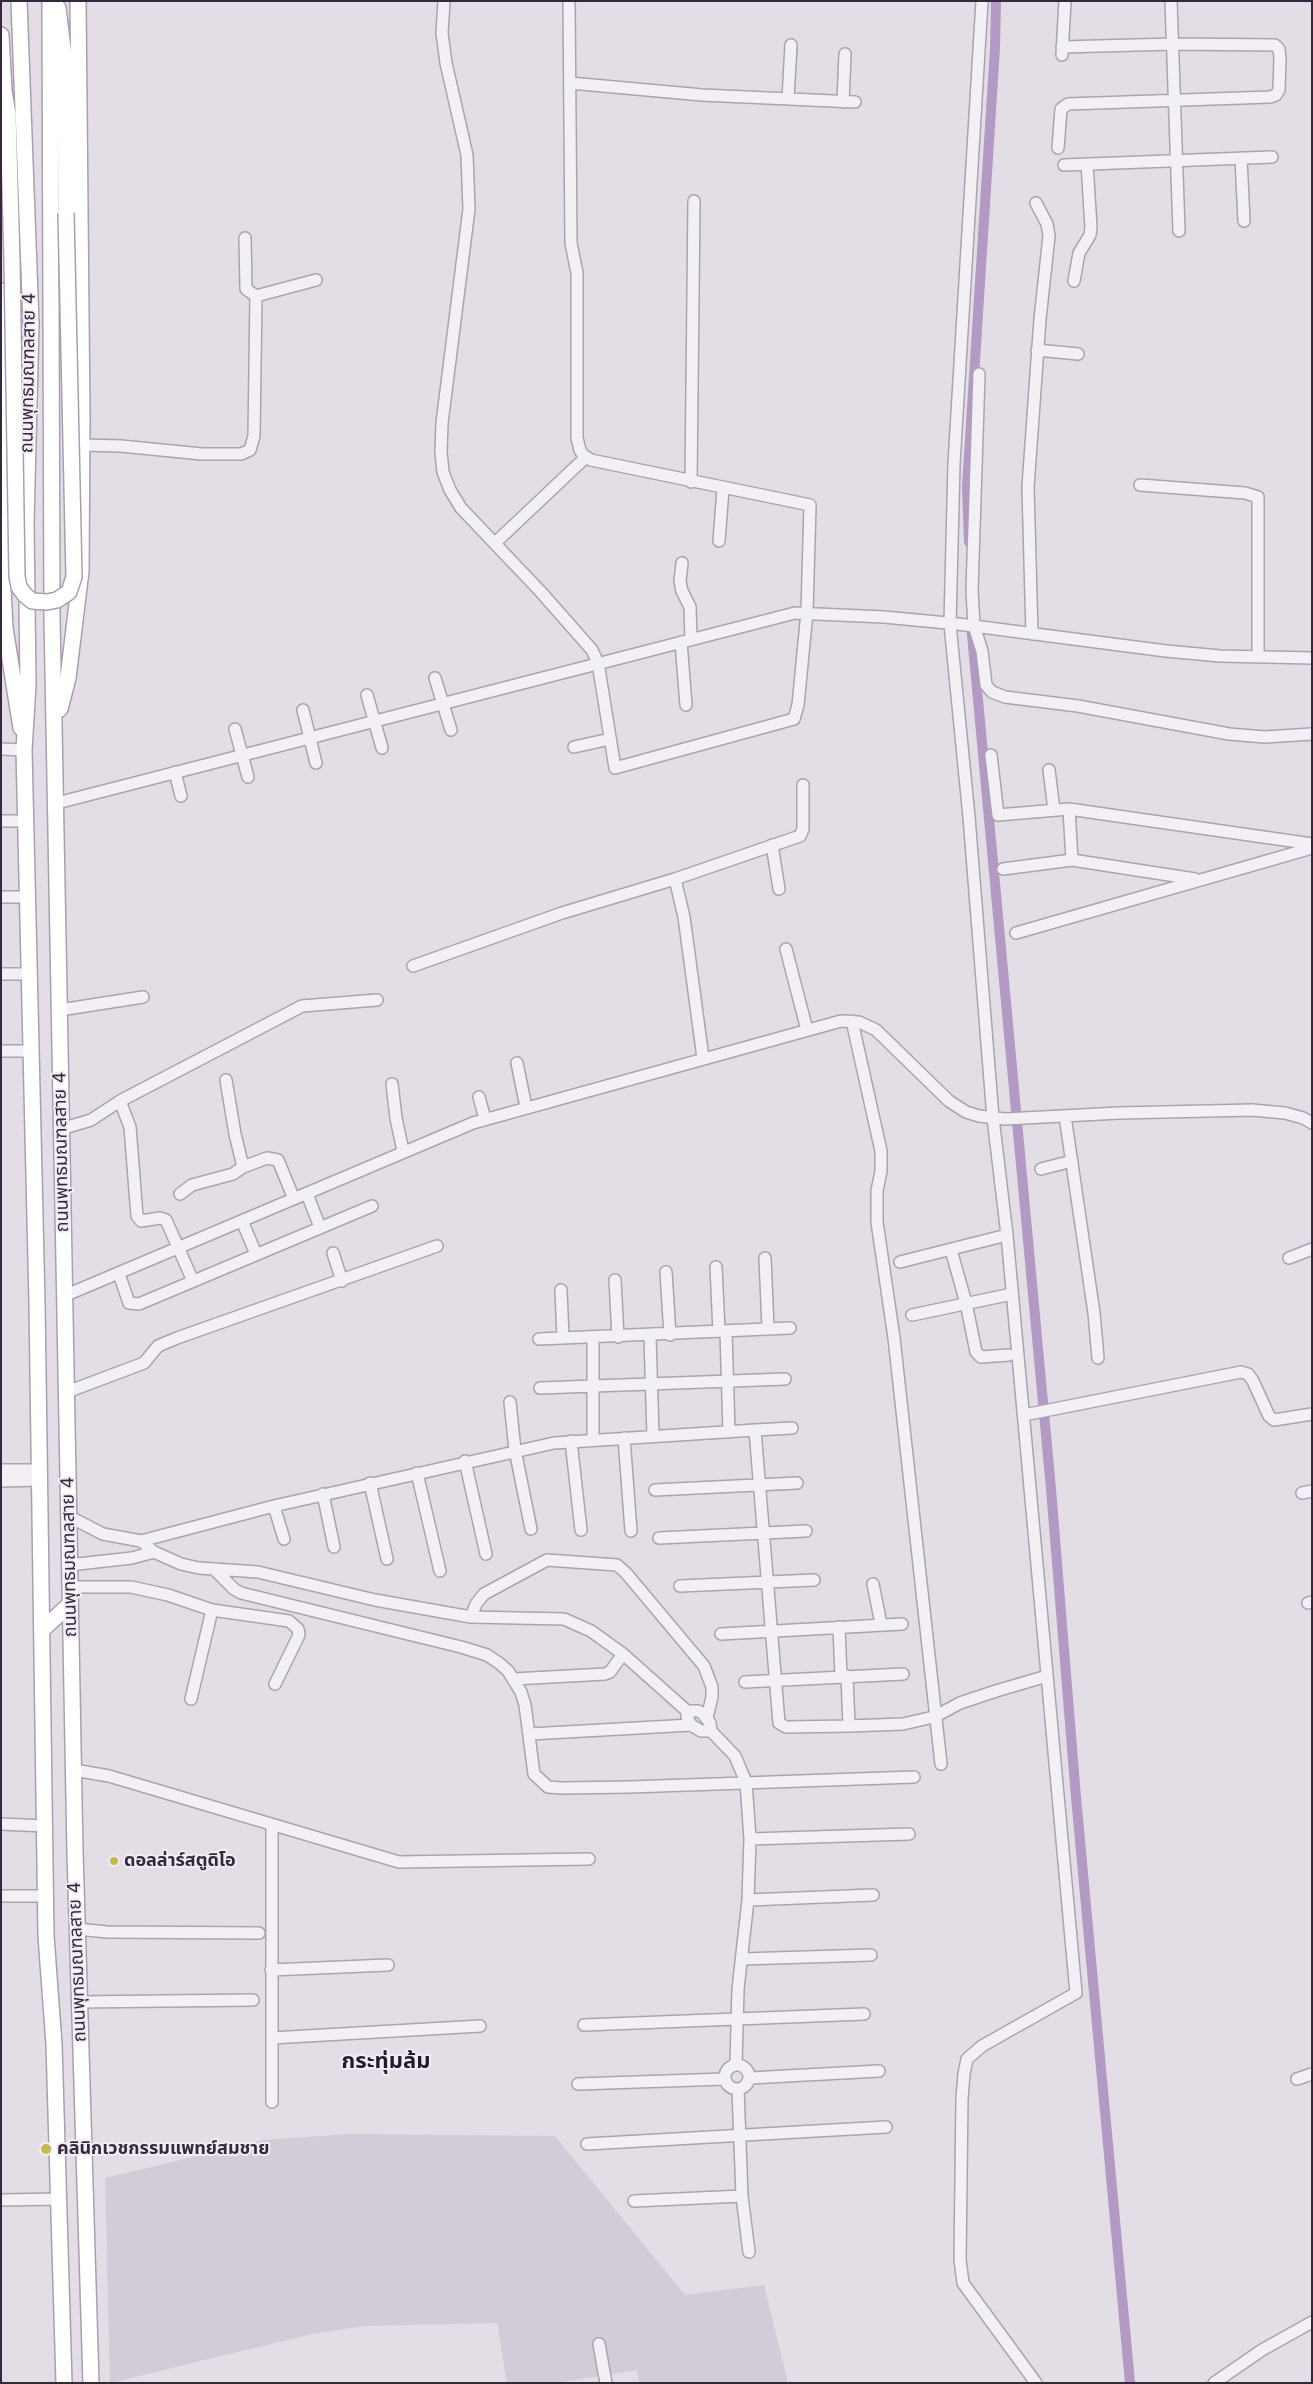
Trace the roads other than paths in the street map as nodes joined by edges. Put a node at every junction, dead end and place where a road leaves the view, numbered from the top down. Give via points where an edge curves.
1 (19, 1) edge
2 (50, 1) edge
3 (57, 1) edge
4 (69, 1) edge
5 (78, 1) edge
6 (444, 1) edge
7 (569, 1) edge
8 (982, 1) edge
9 (1065, 1) edge
10 (1171, 1) edge
11 (18, 19) junction
12 (1, 35) edge
13 (1172, 44) junction
14 (792, 45) dead end
15 (845, 54) dead end
16 (65, 65) junction
17 (570, 83) junction
18 (788, 99) junction
19 (1174, 100) junction
20 (8, 114) junction
21 (1058, 148) dead end
22 (1272, 157) dead end
23 (1241, 158) junction
24 (1176, 160) junction
25 (1087, 164) junction
26 (1064, 165) dead end
27 (694, 202) dead end
28 (1036, 203) dead end
29 (1244, 221) dead end
30 (1179, 231) dead end
31 (244, 238) dead end
32 (316, 280) dead end
33 (1074, 281) dead end
34 (1, 291) edge
35 (256, 296) junction
36 (1037, 350) junction
37 (1078, 354) dead end
38 (979, 374) dead end
39 (2, 415) edge
40 (82, 445) junction
41 (2, 456) edge
42 (586, 457) junction
43 (691, 482) junction
44 (1140, 485) dead end
45 (723, 489) junction
46 (2, 507) edge
47 (719, 541) dead end
48 (495, 543) junction
49 (682, 563) dead end
50 (2, 568) edge
51 (807, 612) junction
52 (954, 624) junction
53 (973, 626) junction
54 (1032, 634) junction
55 (686, 641) junction
56 (1258, 657) junction
57 (1312, 658) edge
58 (598, 663) junction
59 (6, 664) edge
60 (435, 678) dead end
61 (367, 695) dead end
62 (443, 703) junction
63 (686, 704) dead end
64 (303, 710) dead end
65 (375, 721) junction
66 (235, 729) dead end
67 (56, 730) junction
68 (451, 730) dead end
69 (1312, 734) edge
70 (310, 738) junction
71 (610, 739) junction
72 (24, 747) junction
73 (574, 747) dead end
74 (382, 748) dead end
75 (1, 749) edge
76 (242, 755) junction
77 (991, 755) dead end
78 (316, 763) dead end
79 (1049, 770) dead end
80 (176, 772) junction
81 (248, 777) dead end
82 (803, 785) dead end
83 (181, 796) dead end
84 (57, 803) junction
85 (1069, 809) junction
86 (1054, 810) junction
87 (1, 821) edge
88 (28, 821) junction
89 (1312, 844) edge
90 (772, 845) junction
91 (1312, 848) edge
92 (1072, 860) junction
93 (1003, 869) dead end
94 (675, 879) junction
95 (1200, 880) junction
96 (779, 889) dead end
97 (1, 897) edge
98 (28, 898) junction
99 (1016, 933) dead end
100 (786, 949) dead end
101 (413, 966) dead end
102 (1, 974) edge
103 (30, 974) junction
104 (143, 998) dead end
105 (377, 1000) dead end
106 (60, 1010) junction
107 (852, 1021) junction
108 (807, 1030) junction
109 (1, 1051) edge
110 (32, 1051) junction
111 (703, 1058) junction
112 (517, 1062) dead end
113 (226, 1080) dead end
114 (392, 1084) dead end
115 (479, 1097) dead end
116 (120, 1101) junction
117 (526, 1107) junction
118 (1065, 1116) junction
119 (999, 1118) junction
120 (485, 1119) junction
121 (1312, 1123) edge
122 (61, 1129) junction
123 (403, 1151) junction
124 (1072, 1162) junction
125 (242, 1167) junction
126 (1041, 1169) dead end
127 (180, 1194) dead end
128 (307, 1194) junction
129 (294, 1199) junction
130 (372, 1206) dead end
131 (242, 1222) junction
132 (320, 1227) junction
133 (1007, 1235) junction
134 (437, 1246) dead end
135 (179, 1248) junction
136 (1312, 1249) edge
137 (951, 1250) junction
138 (333, 1253) dead end
139 (256, 1254) junction
140 (765, 1258) dead end
141 (1288, 1258) dead end
142 (900, 1262) dead end
143 (716, 1267) dead end
144 (666, 1272) dead end
145 (119, 1274) junction
146 (615, 1280) dead end
147 (193, 1281) junction
148 (342, 1281) junction
149 (562, 1290) dead end
150 (1012, 1294) junction
151 (64, 1296) junction
152 (966, 1303) junction
153 (912, 1315) dead end
154 (768, 1328) junction
155 (790, 1328) dead end
156 (722, 1331) junction
157 (670, 1335) junction
158 (650, 1336) junction
159 (593, 1337) junction
160 (618, 1337) junction
161 (563, 1338) junction
162 (539, 1339) dead end
163 (1010, 1355) dead end
164 (1098, 1358) dead end
165 (785, 1379) dead end
166 (727, 1381) junction
167 (652, 1385) junction
168 (593, 1387) junction
169 (540, 1388) dead end
170 (67, 1392) junction
171 (510, 1402) dead end
172 (1033, 1414) junction
173 (1312, 1414) edge
174 (792, 1428) dead end
175 (755, 1430) junction
176 (729, 1432) junction
177 (653, 1436) junction
178 (624, 1438) junction
179 (593, 1439) junction
180 (571, 1441) junction
181 (515, 1450) junction
182 (465, 1461) junction
183 (1, 1470) edge
184 (418, 1473) junction
185 (39, 1475) junction
186 (1, 1481) edge
187 (370, 1483) junction
188 (797, 1483) dead end
189 (760, 1485) junction
190 (655, 1490) dead end
191 (323, 1494) junction
192 (274, 1506) junction
193 (68, 1516) junction
194 (531, 1528) dead end
195 (582, 1530) dead end
196 (631, 1531) dead end
197 (806, 1531) dead end
198 (763, 1533) junction
199 (659, 1538) dead end
200 (284, 1539) dead end
201 (140, 1542) junction
202 (334, 1547) dead end
203 (154, 1552) junction
204 (486, 1554) dead end
205 (387, 1559) dead end
206 (70, 1564) junction
207 (215, 1570) junction
208 (440, 1571) dead end
209 (814, 1580) dead end
210 (768, 1583) junction
211 (873, 1584) dead end
212 (680, 1586) dead end
213 (70, 1587) junction
214 (70, 1604) junction
215 (212, 1610) junction
216 (472, 1617) junction
217 (881, 1624) junction
218 (902, 1624) dead end
219 (839, 1627) junction
220 (773, 1630) junction
221 (721, 1634) dead end
222 (42, 1637) junction
223 (623, 1654) junction
224 (903, 1674) dead end
225 (844, 1676) junction
226 (1047, 1676) junction
227 (514, 1679) junction
228 (776, 1680) junction
229 (745, 1682) dead end
230 (274, 1684) dead end
231 (190, 1699) dead end
232 (687, 1711) junction
233 (933, 1717) junction
234 (707, 1718) junction
235 (691, 1725) junction
236 (849, 1726) junction
237 (711, 1731) junction
238 (530, 1734) junction
239 (941, 1764) dead end
240 (74, 1770) junction
241 (914, 1777) dead end
242 (746, 1782) junction
243 (1, 1824) edge
244 (272, 1825) junction
245 (46, 1826) junction
246 (909, 1834) dead end
247 (750, 1839) junction
248 (589, 1859) dead end
249 (873, 1895) dead end
250 (1, 1896) edge
251 (46, 1896) junction
252 (748, 1900) junction
253 (77, 1929) junction
254 (259, 1933) dead end
255 (871, 1954) dead end
256 (742, 1959) junction
257 (388, 1965) dead end
258 (271, 1970) junction
259 (252, 2000) dead end
260 (79, 2002) junction
261 (864, 2014) dead end
262 (736, 2019) junction
263 (584, 2025) dead end
264 (480, 2026) dead end
265 (272, 2038) junction
266 (736, 2065) junction
267 (879, 2071) dead end
268 (1312, 2074) edge
269 (750, 2078) junction
270 (725, 2079) junction
271 (1297, 2079) dead end
272 (578, 2084) dead end
273 (738, 2089) junction
274 (272, 2102) dead end
275 (886, 2127) dead end
276 (739, 2134) junction
277 (587, 2144) dead end
278 (742, 2196) junction
279 (59, 2199) junction
280 (1, 2200) edge
281 (634, 2202) dead end
282 (749, 2252) dead end
283 (1312, 2322) edge
284 (599, 2344) dead end
285 (64, 2383) edge
286 (91, 2383) edge
287 (606, 2383) edge
288 (1036, 2383) edge
289 (1214, 2383) edge

1 - 11 main road, ถนนพุทธมณฑลสาย 4
2 - 67 main road, ถนนพุทธมณฑลสาย 4 via 52,570
3 - 16 main road
4 - 16 main road
5 - 40 main road, ถนนพุทธมณฑลสาย 4
6 - 48 street via 442,33 447,71 467,155 469,209 441,452 443,472 450,490 461,508
7 - 17 street
8 - 52 street via 954,463
9 - 13 street via 1062,51
10 - 13 street
11 - 20 main road
11 - 72 main road, ถนนพุทธมณฑลสาย 4 via 31,323 26,523 28,694
12 - 20 main road
13 - 19 street
13 - 19 street via 1275,45 1280,58 1276,95
14 - 18 street
15 - 18 street via 849,102
16 - 20 main road, bridge via 74,577 69,592 47,602 32,601 25,595 17,576
17 - 18 street
17 - 42 street via 572,243 577,273 577,438
19 - 21 street via 1068,104 1061,109
19 - 24 street
22 - 23 street
23 - 24 street
23 - 29 street
24 - 25 street
24 - 30 street
25 - 26 street
25 - 33 street via 1091,227 1076,262
27 - 43 street
28 - 36 street via 1047,224 1049,236
31 - 35 street via 246,289
32 - 35 street
34 - 39 main road, ถนนพุทธมณฑลสาย 4
35 - 40 street via 254,436 250,450 241,454 202,454
36 - 37 street
36 - 54 street via 1028,487
38 - 53 street
39 - 41 main road, ถนนพุทธมณฑลสาย 4
40 - 67 main road, ถนนพุทธมณฑลสาย 4 via 81,571 68,678
41 - 46 main road, ถนนพุทธมณฑลสาย 4
42 - 43 street
42 - 48 street
43 - 45 street
44 - 56 street via 1245,493 1258,497
45 - 47 street
45 - 51 street via 810,506
46 - 50 main road, ถนนพุทธมณฑลสาย 4
48 - 58 street via 587,643
49 - 55 street via 680,581 690,607
50 - 59 main road, ถนนพุทธมณฑลสาย 4
51 - 52 street
51 - 55 street
51 - 71 street via 794,718 615,768
52 - 53 street
52 - 119 street
53 - 54 street
53 - 69 street via 982,650 986,686 1005,697 1078,706 1229,734 1265,737
54 - 56 street via 1166,652
55 - 58 street
55 - 63 street
56 - 57 street
58 - 62 street
58 - 71 street
59 - 72 main road, ถนนพุทธมณฑลสาย 4
60 - 62 street
61 - 65 street
62 - 65 street
62 - 68 street
64 - 70 street
65 - 70 street
65 - 74 street
66 - 76 street
67 - 84 main road, ถนนพุทธมณฑลสาย 4
70 - 76 street
70 - 78 street
71 - 73 street
72 - 75 street
72 - 88 main road, ถนนพุทธมณฑลสาย 4
76 - 80 street
76 - 81 street
77 - 86 street via 998,815
79 - 86 street
80 - 83 street
80 - 84 street
82 - 90 street via 803,833
84 - 106 main road, ถนนพุทธมณฑลสาย 4
85 - 86 street
85 - 89 street
85 - 92 street
87 - 88 street
88 - 98 main road, ถนนพุทธมณฑลสาย 4
90 - 94 street
90 - 96 street
91 - 95 street
92 - 93 street
92 - 95 street
94 - 101 street via 562,913
94 - 111 street via 684,917
95 - 99 street
97 - 98 street
98 - 103 main road, ถนนพุทธมณฑลสาย 4
100 - 108 street
102 - 103 street
103 - 110 main road, ถนนพุทธมณฑลสาย 4
104 - 106 street
105 - 116 street via 302,1006
106 - 122 main road, ถนนพุทธมณฑลสาย 4
107 - 108 street via 832,1022
107 - 119 street via 867,1025 886,1037 958,1107 979,1116
107 - 233 street via 881,1150 877,1222 894,1338
108 - 111 street
109 - 110 street
110 - 185 main road, ถนนพุทธมณฑลสาย 4
111 - 117 street
112 - 117 street
113 - 125 street
114 - 123 street
115 - 120 street
116 - 122 street via 91,1120
116 - 135 street via 130,1127 137,1216 144,1221 164,1218
117 - 120 street
118 - 119 street
118 - 121 street via 1252,1110 1285,1112
118 - 124 street
119 - 133 street
120 - 123 street
122 - 151 main road, ถนนพุทธมณฑลสาย 4
123 - 128 street
124 - 126 street
124 - 164 street
125 - 127 street via 233,1174 192,1185
125 - 129 street via 267,1158 278,1160
128 - 129 street
128 - 132 street
129 - 131 street
130 - 132 street
131 - 135 street
131 - 139 street
132 - 139 street
133 - 137 street
133 - 150 street
134 - 148 street
135 - 145 street
135 - 147 street
136 - 141 street
137 - 142 street
137 - 152 street
138 - 148 street
139 - 147 street
140 - 154 street
143 - 156 street
144 - 157 street
145 - 147 street via 127,1299 134,1305
145 - 151 street
146 - 160 street
148 - 170 street via 158,1346 144,1363
149 - 161 street
150 - 152 street
150 - 172 street
151 - 170 main road, ถนนพุทธมณฑลสาย 4
152 - 153 street
152 - 163 street via 976,1352 981,1357
154 - 155 street
154 - 156 street
156 - 157 street
156 - 166 street
157 - 158 street
158 - 160 street
158 - 167 street
159 - 160 street
159 - 161 street
159 - 168 street
161 - 162 street
165 - 166 street
166 - 167 street
166 - 176 street
167 - 168 street
167 - 177 street
168 - 169 street
168 - 179 street
170 - 193 main road, ถนนพุทธมณฑลสาย 4
171 - 181 street
172 - 173 street via 1241,1372 1254,1381 1269,1416 1274,1420
172 - 226 street
174 - 175 street
175 - 176 street
175 - 189 street
176 - 177 street
177 - 178 street
178 - 179 street
178 - 196 street
179 - 180 street
180 - 181 street
180 - 195 street
181 - 182 street
181 - 194 street
182 - 184 street
182 - 204 street
183 - 185 street
184 - 187 street
184 - 208 street
185 - 186 street
185 - 222 main road, ถนนพุทธมณฑลสาย 4
187 - 191 street
187 - 205 street
188 - 189 street
189 - 190 street
189 - 198 street
191 - 192 street
191 - 202 street
192 - 200 street
192 - 201 street
193 - 201 street via 103,1534
193 - 206 main road, ถนนพุทธมณฑลสาย 4
197 - 198 street
198 - 199 street
198 - 210 street
201 - 203 street
203 - 206 street via 132,1558
203 - 207 street via 182,1564
206 - 213 main road, ถนนพุทธมณฑลสาย 4
207 - 216 street via 258,1572 375,1600
207 - 227 street via 241,1593 487,1655
209 - 210 street
210 - 212 street
210 - 220 street
211 - 217 street
213 - 214 main road, ถนนพุทธมณฑลสาย 4
213 - 215 street via 131,1587
214 - 222 main road
214 - 240 main road, ถนนพุทธมณฑลสาย 4
215 - 230 street via 274,1618 295,1625 298,1629 297,1642
215 - 231 street
216 - 223 street via 564,1619 592,1631
216 - 234 street via 484,1594 547,1560 617,1565 704,1666 712,1686
217 - 218 street
217 - 219 street
219 - 220 street
219 - 225 street
220 - 221 street
220 - 228 street
222 - 245 main road, ถนนพุทธมณฑลสาย 4
223 - 227 street via 605,1674
223 - 232 street
224 - 225 street
225 - 228 street
225 - 236 street
226 - 233 street via 996,1690
226 - 288 street via 1076,1993 982,2046 967,2059 962,2098 960,2260 963,2283
227 - 238 street via 525,1705
228 - 229 street
228 - 236 street via 777,1712 783,1726
232 - 234 street via 698,1711
232 - 235 street
233 - 236 street via 903,1724
233 - 239 street
234 - 237 street
235 - 237 street via 701,1731
235 - 238 street
237 - 242 street via 735,1756
238 - 242 street via 534,1774 541,1782 554,1788
240 - 244 street via 108,1776
240 - 253 main road, ถนนพุทธมณฑลสาย 4
241 - 242 street
242 - 247 street
243 - 245 street
244 - 248 street via 399,1862
244 - 258 street
245 - 251 main road, ถนนพุทธมณฑลสาย 4
246 - 247 street
247 - 252 street
249 - 252 street
250 - 251 street
251 - 279 main road, ถนนพุทธมณฑลสาย 4
252 - 256 street
253 - 254 street
253 - 260 main road, ถนนพุทธมณฑลสาย 4
255 - 256 street
256 - 262 street
257 - 258 street
258 - 265 street
259 - 260 street
260 - 286 main road, ถนนพุทธมณฑลสาย 4
261 - 262 street
262 - 263 street
262 - 266 street
264 - 265 street
265 - 274 street
266 - 269 street via 746,2068
266 - 270 street via 727,2070
267 - 269 street
268 - 271 street
269 - 273 street via 744,2088
270 - 272 street
270 - 273 street via 728,2085
273 - 276 street
275 - 276 street
276 - 277 street
276 - 278 street
278 - 281 street
278 - 282 street
279 - 280 street
279 - 285 main road, ถนนพุทธมณฑลสาย 4
283 - 289 street via 1262,2350
284 - 287 street

